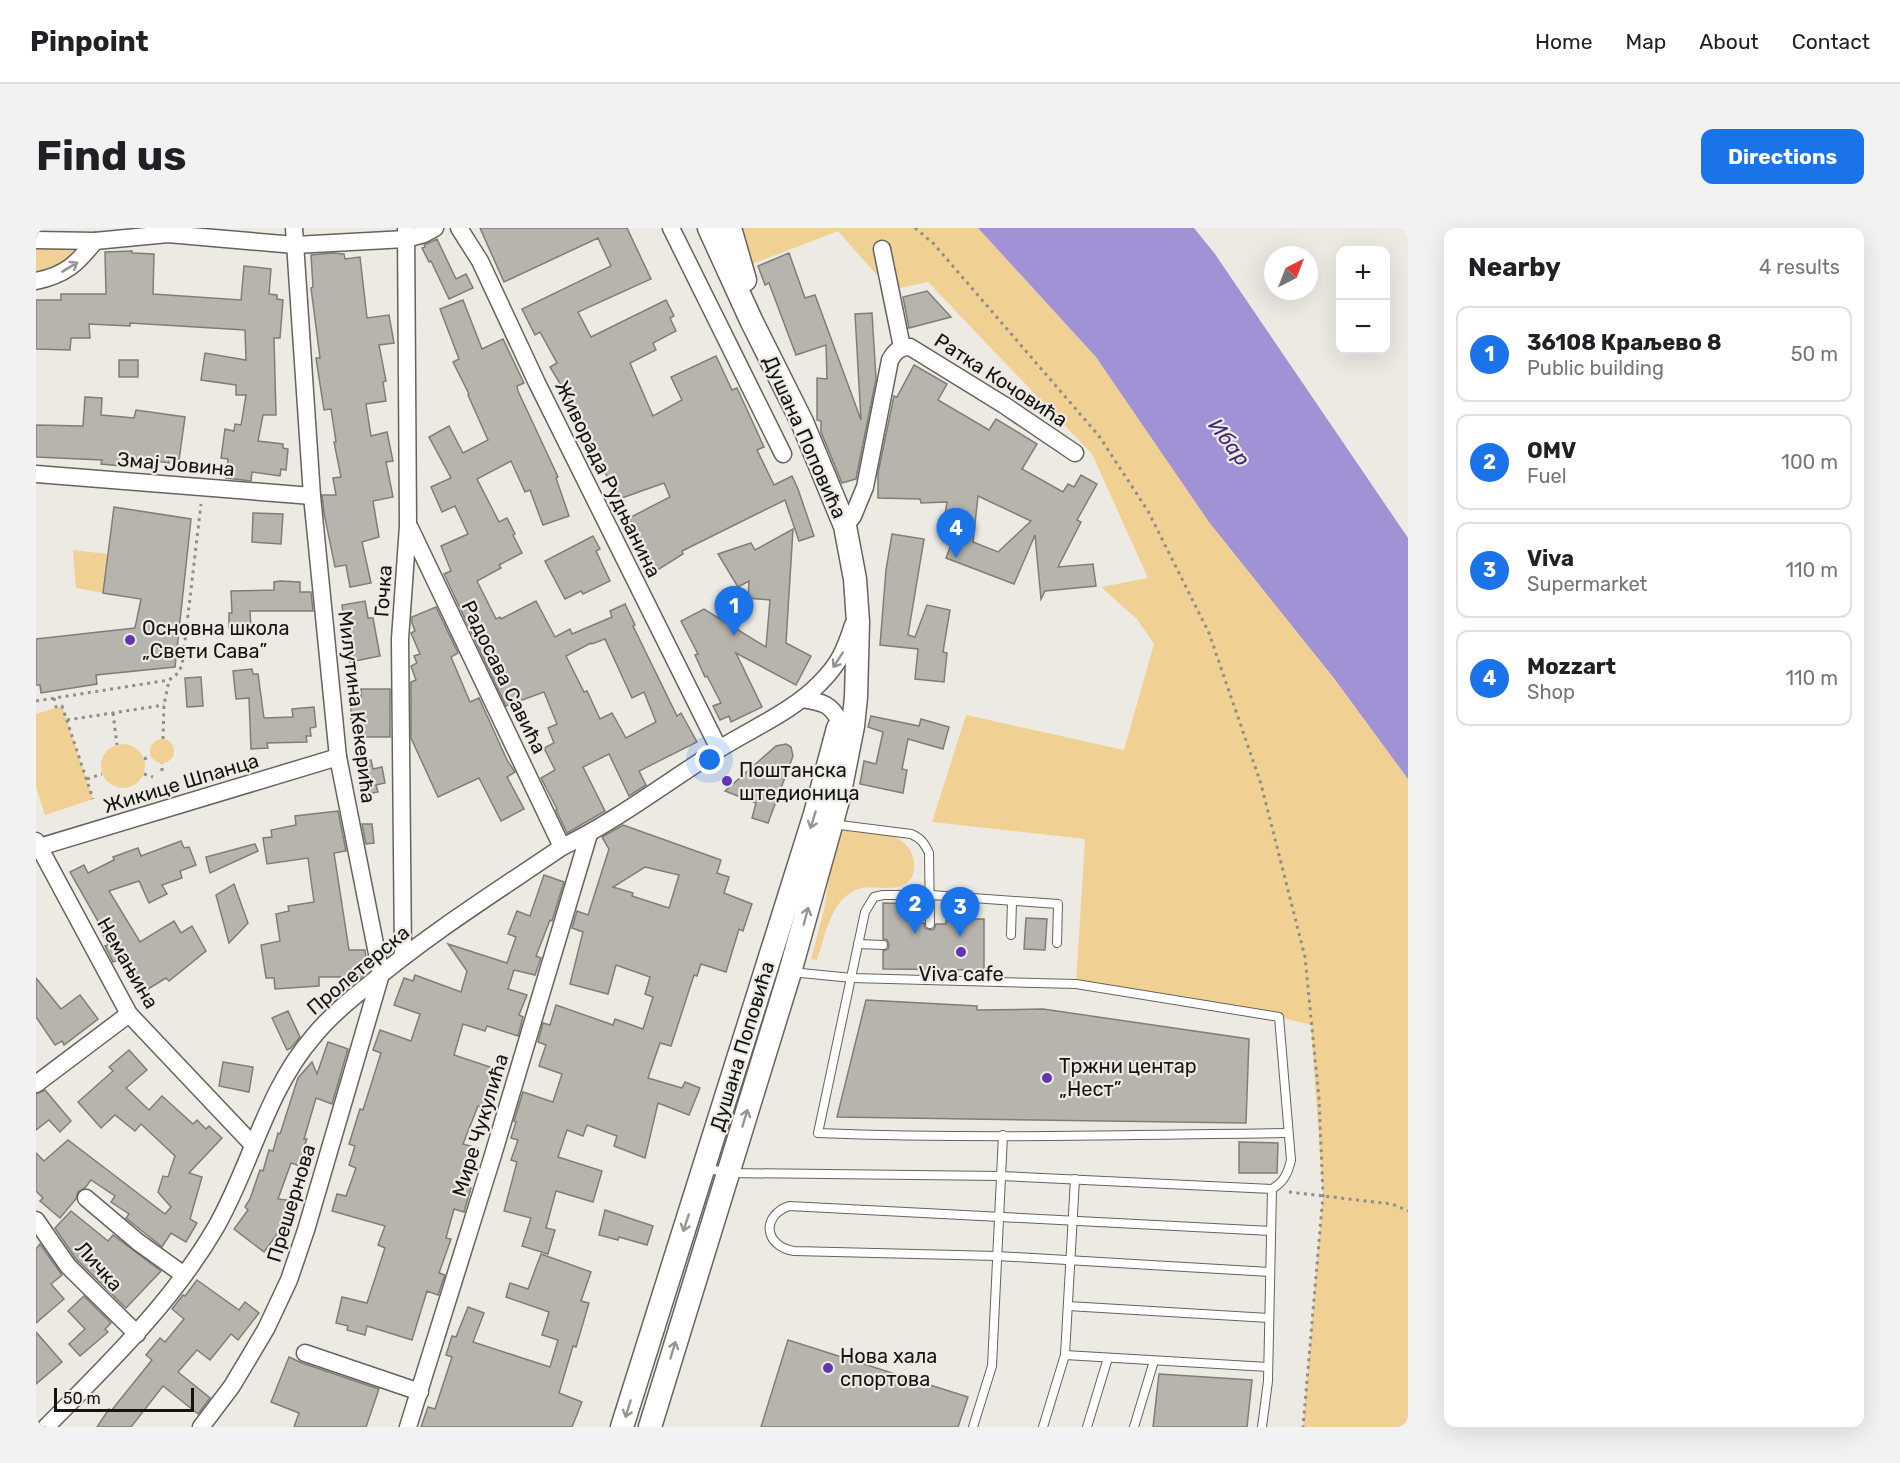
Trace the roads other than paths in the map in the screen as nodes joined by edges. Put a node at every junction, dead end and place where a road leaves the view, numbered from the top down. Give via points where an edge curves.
1 (294, 228) edge
2 (435, 228) edge
3 (459, 228) edge
4 (671, 228) edge
5 (709, 228) edge
6 (730, 228) edge
7 (168, 231) edge
8 (406, 233) edge
9 (36, 240) edge
10 (95, 241) junction
11 (295, 245) junction
12 (882, 249) dead end
13 (36, 281) edge
14 (751, 320) junction
15 (902, 347) junction
16 (1075, 453) dead end
17 (783, 454) dead end
18 (36, 474) edge
19 (312, 496) junction
20 (408, 526) junction
21 (845, 526) junction
22 (858, 613) junction
23 (857, 663) junction
24 (803, 699) junction
25 (840, 723) junction
26 (719, 749) junction
27 (338, 757) junction
28 (831, 824) junction
29 (589, 834) junction
30 (37, 845) edge
31 (562, 847) junction
32 (931, 895) junction
33 (1012, 901) junction
34 (930, 924) dead end
35 (1011, 935) dead end
36 (1057, 943) dead end
37 (858, 944) junction
38 (883, 945) dead end
39 (403, 957) junction
40 (790, 972) junction
41 (381, 974) junction
42 (852, 978) junction
43 (129, 1014) junction
44 (36, 1084) edge
45 (1288, 1133) junction
46 (1003, 1136) junction
47 (253, 1145) junction
48 (704, 1167) junction
49 (728, 1173) junction
50 (1001, 1176) junction
51 (1075, 1179) junction
52 (1272, 1190) junction
53 (86, 1198) dead end
54 (999, 1216) junction
55 (36, 1220) edge
56 (1073, 1220) junction
57 (1271, 1231) junction
58 (997, 1256) junction
59 (1071, 1261) junction
60 (1270, 1272) junction
61 (184, 1275) junction
62 (1068, 1306) junction
63 (1269, 1318) junction
64 (137, 1334) junction
65 (305, 1353) dead end
66 (1065, 1355) junction
67 (1108, 1358) junction
68 (1154, 1361) junction
69 (1268, 1367) junction
70 (420, 1392) junction
71 (36, 1415) edge
72 (45, 1427) edge
73 (201, 1427) edge
74 (408, 1427) edge
75 (622, 1427) edge
76 (650, 1427) edge
77 (973, 1427) edge
78 (1042, 1427) edge
79 (1087, 1427) edge
80 (1134, 1427) edge
81 (1262, 1427) edge

1 - 11 street, Милутина Кекерића
2 - 8 street via 424,234
3 - 26 street, Живорада Рудњанина via 480,261
4 - 17 street, Душана Поповића
5 - 14 main road, Душана Поповића
6 - 14 main road, Душана Поповића via 745,278
7 - 10 street
7 - 11 street
8 - 11 street
8 - 20 street, Гочка
9 - 10 street
13 -> 10 street via 53,278 78,263
11 - 19 street, Милутина Кекерића
12 - 15 street, Ратка Кочовића
14 - 21 main road, Душана Поповића via 802,422
15 - 16 street, Ратка Кочовића via 910,347 1005,405
15 - 21 street, Ратка Кочовића via 890,360 865,487
18 - 19 street, Змај Јовина
19 - 27 street, Милутина Кекерића
20 - 31 street, Радосава Савића
20 - 39 street, Гочка via 400,639
21 - 22 main road, Душана Поповића
22 - 23 main road, Душана Поповића
22 -> 24 street, Пролетерска via 840,661
23 - 25 main road, Душана Поповића
23 - 28 main road, Душана Поповића via 853,726
24 - 25 street via 829,707
24 - 26 street, Пролетерска
25 -> 48 main road, Душана Поповића
26 - 29 street, Пролетерска
27 - 30 street, Жикице Шпанца
27 - 41 street, Милутина Кекерића
28 - 32 lane via 919,837 929,853
40 -> 28 main road, Душана Поповића
29 - 31 street, Пролетерска
29 - 70 street, Мире Чукулића
30 - 43 street, Немањина
31 - 39 street, Пролетерска
32 - 33 lane
32 - 34 lane
32 - 37 lane via 874,897 865,912
33 - 35 lane
33 - 36 lane via 1058,904
37 - 38 lane
37 - 42 lane
39 - 41 street, Пролетерска
40 - 42 lane
49 -> 40 main road, Душана Поповића
41 - 47 street, Пролетерска via 303,1048
41 - 73 street, Прешернова via 289,1280 232,1386
42 - 45 lane via 1076,984 1278,1017
42 - 46 lane via 818,1133
43 - 44 street
43 - 47 street, Немањина
45 - 46 lane
45 - 52 lane via 1291,1160 1285,1178
46 - 50 lane
47 - 61 street, Пролетерска via 216,1227
48 - 49 lane
48 -> 75 main road, Душана Поповића
49 - 50 lane
76 -> 49 main road, Душана Поповића
50 - 51 lane
50 - 54 lane
51 - 52 lane
51 - 56 lane
52 - 57 lane
53 - 61 street, Личка
54 - 56 lane
54 - 58 lane
54 - 58 lane via 789,1206 779,1209 769,1230 780,1246 794,1251
55 - 64 street, Личка via 68,1266
56 - 57 lane
56 - 59 lane
57 - 60 lane
58 - 59 lane
58 - 77 lane via 992,1366
59 - 60 lane
59 - 62 lane
60 - 63 lane
61 - 64 street, Пролетерска
62 - 63 lane
62 - 66 lane
63 - 69 lane
64 - 72 street, Пролетерска
65 - 70 street
66 - 67 lane
66 - 78 lane
67 - 68 lane
67 - 79 lane
68 - 69 lane
68 - 80 lane
69 - 81 lane
70 - 74 street, Мире Чукулића
71 - 72 street

